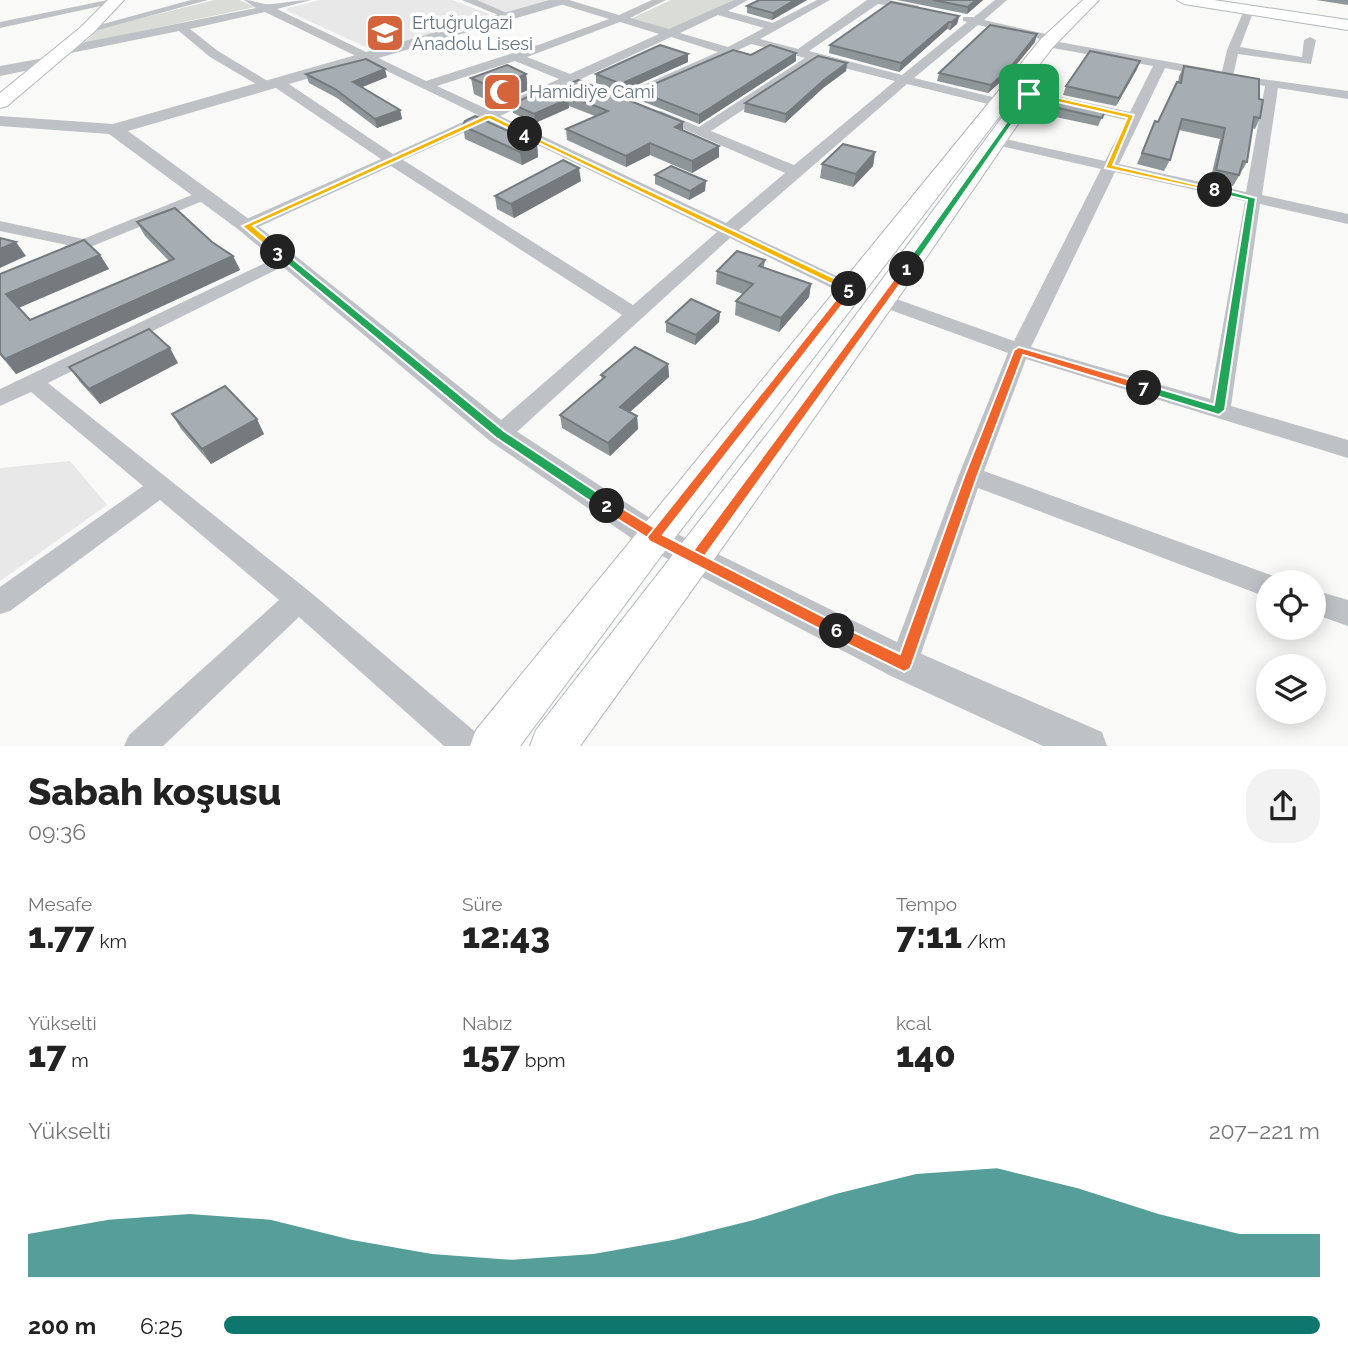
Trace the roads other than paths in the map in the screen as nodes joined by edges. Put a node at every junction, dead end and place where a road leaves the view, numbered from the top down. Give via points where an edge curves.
1 (203, 0) edge
2 (249, 0) edge
3 (306, 0) edge
4 (467, 0) edge
5 (562, 0) edge
6 (661, 0) edge
7 (743, 0) edge
8 (825, 0) edge
9 (874, 0) edge
10 (1002, 0) edge
11 (1092, 0) edge
12 (1112, 0) edge
13 (1184, 0) edge
14 (116, 1) edge
15 (1237, 3) edge
16 (269, 9) junction
17 (926, 11) edge
18 (719, 12) junction
19 (509, 16) junction
20 (951, 16) edge
21 (621, 19) junction
22 (1348, 19) edge
23 (976, 21) junction
24 (0, 25) edge
25 (1348, 25) edge
26 (775, 26) junction
27 (182, 28) junction
28 (87, 30) junction
29 (672, 34) junction
30 (749, 40) junction
31 (1310, 40) dead end
32 (1057, 42) junction
33 (1233, 50) junction
34 (61, 51) junction
35 (729, 51) junction
36 (799, 53) junction
37 (368, 57) junction
38 (815, 57) junction
39 (518, 58) junction
40 (44, 63) junction
41 (1160, 65) junction
42 (0, 71) edge
43 (1238, 77) junction
44 (572, 79) junction
45 (903, 80) junction
46 (1272, 83) junction
47 (272, 84) junction
48 (425, 85) junction
49 (1029, 94) junction
50 (609, 95) junction
51 (1348, 95) edge
52 (0, 102) edge
53 (1000, 103) junction
54 (489, 117) junction
55 (1132, 117) junction
56 (0, 121) edge
57 (114, 129) junction
58 (700, 132) junction
59 (996, 141) junction
60 (392, 160) junction
61 (1108, 166) junction
62 (797, 172) junction
63 (204, 195) junction
64 (1251, 198) junction
65 (1348, 219) edge
66 (0, 226) edge
67 (246, 226) junction
68 (728, 231) junction
69 (84, 244) junction
70 (48, 258) edge
71 (286, 258) junction
72 (851, 290) junction
73 (884, 301) junction
74 (635, 314) junction
75 (1019, 350) junction
76 (33, 382) junction
77 (0, 398) edge
78 (1219, 410) junction
79 (500, 434) junction
80 (1348, 449) edge
81 (970, 477) junction
82 (159, 487) junction
83 (654, 537) junction
84 (694, 560) junction
85 (1256, 581) edge
86 (299, 600) junction
87 (0, 602) edge
88 (1326, 606) edge
89 (1348, 613) edge
90 (904, 664) junction
91 (140, 746) edge
92 (468, 746) edge
93 (492, 746) edge
94 (552, 746) edge
95 (1088, 746) edge

1 - 28 street
2 - 16 street
3 - 16 street
4 - 19 street
5 - 19 street
5 - 21 street
6 - 21 street
7 - 18 street
8 - 26 street
9 - 17 street
9 - 36 street
10 - 23 street
11 - 32 main road
12 - 32 main road
13 - 15 main road
14 - 24 street
14 - 28 main road
15 - 22 main road
15 - 25 main road
15 - 33 street
16 - 27 street
16 - 37 street
18 - 26 street
18 - 29 street
19 - 37 street
20 - 23 street
21 - 29 street
21 - 39 street
23 - 32 street
23 - 45 street
26 - 30 street
27 - 34 street
27 - 47 street via 214,54
28 - 34 main road
29 - 35 street
29 - 44 street
30 - 35 street
30 - 36 street
31 - 33 street via 1307,61
32 - 41 street
32 - 49 main road
32 - 53 main road
33 - 43 street
34 - 40 main road
35 - 50 street
36 - 38 street
37 - 47 street
37 - 48 street
38 - 45 street
38 - 58 street
39 - 44 street
39 - 48 street
40 - 42 street
40 - 52 main road
41 - 43 street
41 - 55 street
43 - 46 street
44 - 50 street
44 - 54 street
45 - 53 street
45 - 62 street
46 - 51 street
46 - 64 street
47 - 57 street
47 - 60 street
48 - 54 street
49 - 55 street
49 - 59 main road
50 - 58 street
53 - 72 main road
54 - 60 street
54 - 68 street
55 - 61 street
56 - 57 street
57 - 63 street
58 - 62 street
59 - 61 street
59 - 73 main road
60 - 67 street
60 - 74 street
61 - 64 street
61 - 75 street
62 - 68 street
63 - 67 street
63 - 69 street
64 - 65 street
64 - 78 street
66 - 69 street
67 - 71 street
68 - 72 street
68 - 74 street
69 - 70 street
71 - 76 street
71 - 79 street
72 - 83 main road
73 - 75 street
73 - 84 main road
74 - 79 street
75 - 78 street
75 - 81 street
76 - 77 street
76 - 82 street
78 - 80 street
79 - 83 street
81 - 85 street
81 - 90 street
82 - 86 street
82 - 87 street
83 - 84 street
83 - 93 main road
84 - 90 street
84 - 94 main road
86 - 91 street
86 - 92 street
88 - 89 street
90 - 95 street

